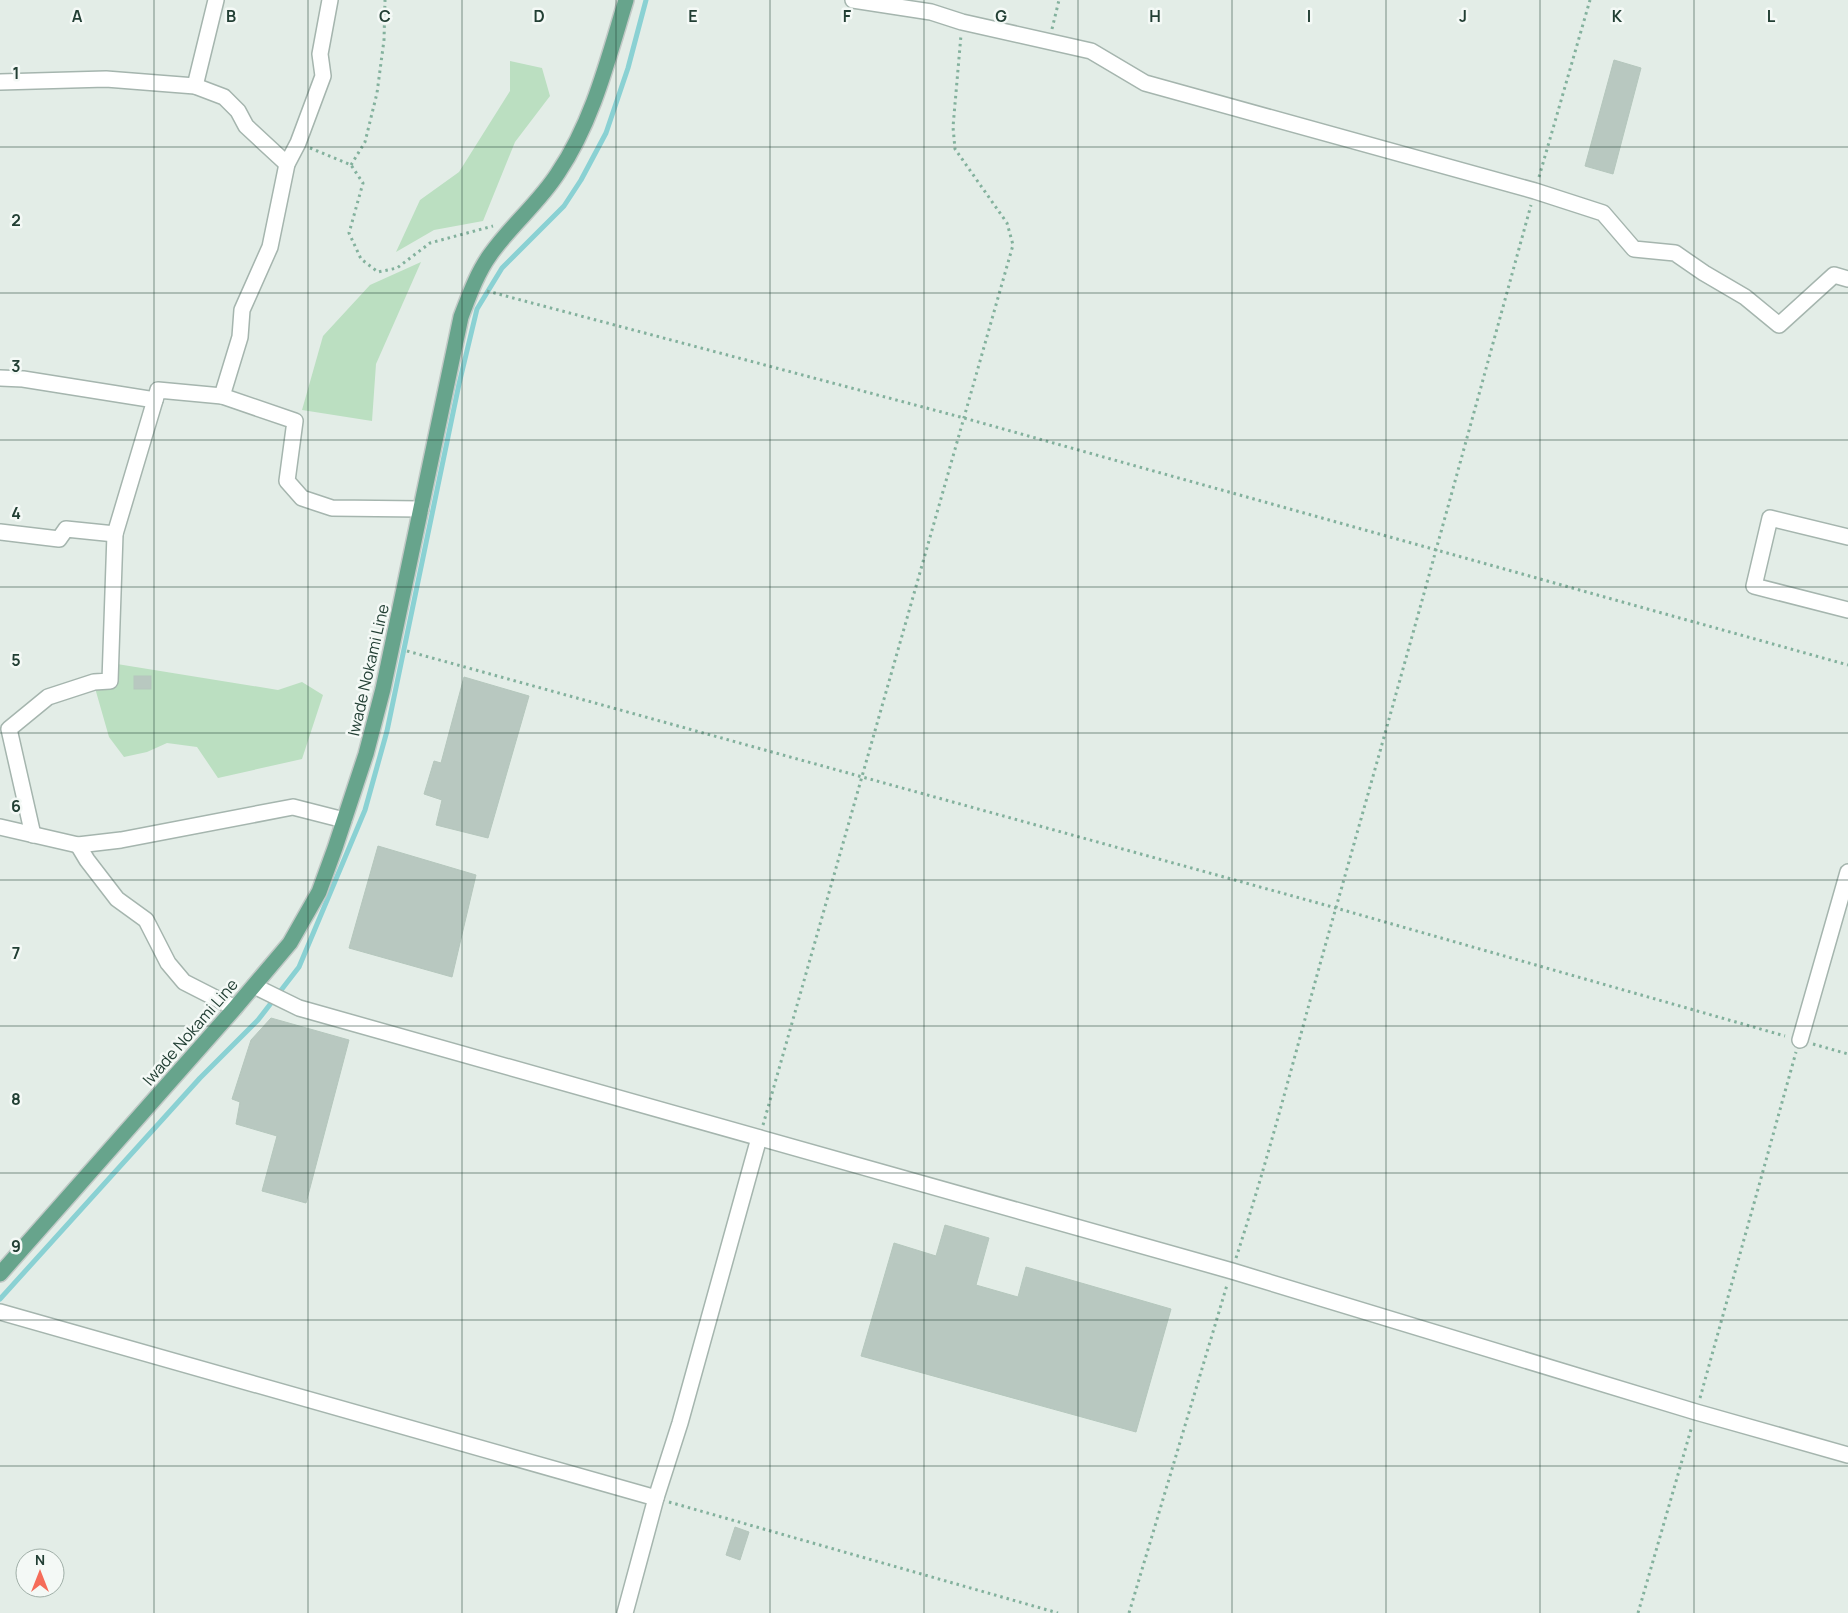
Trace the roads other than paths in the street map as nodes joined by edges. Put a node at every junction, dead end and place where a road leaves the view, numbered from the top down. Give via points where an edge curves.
1 (216, 0) edge
2 (330, 0) edge
3 (626, 0) edge
4 (853, 0) edge
5 (0, 82) edge
6 (195, 86) junction
7 (287, 164) junction
8 (1848, 278) edge
9 (0, 378) edge
10 (222, 396) junction
11 (155, 400) junction
12 (421, 509) junction
13 (0, 532) edge
14 (115, 534) junction
15 (1848, 537) edge
16 (1848, 610) edge
17 (344, 820) junction
18 (0, 828) edge
19 (33, 835) junction
20 (78, 845) junction
21 (1848, 872) edge
22 (254, 986) junction
23 (235, 1008) junction
24 (1800, 1040) road end
25 (759, 1138) junction
26 (0, 1274) edge
27 (0, 1312) edge
28 (1848, 1455) edge
29 (656, 1498) junction
30 (625, 1613) edge

1 - 6 street
2 - 7 street via 320,54 323,76
3 - 12 main road, Iwade Nokami Line via 583,129 558,174 489,255 472,287 460,317
4 - 8 street via 932,12 962,22 1091,50 1145,83 1535,191 1603,213 1634,249 1675,253 1745,297 1779,325 1834,275
5 - 6 street via 106,79
6 - 7 street via 224,97 238,111 246,126
7 - 10 street via 270,246 242,310 240,337
9 - 11 street
10 - 11 street via 158,390
10 - 12 street via 295,422 287,481 302,498 332,508
11 - 14 street
12 - 17 main road, Iwade Nokami Line via 383,689
13 - 14 street via 59,540 66,529
14 - 19 street via 110,681 94,682 48,697 9,729
15 - 16 street via 1770,518 1754,586
17 - 20 street via 293,807 121,840
17 - 22 main road, Iwade Nokami Line via 319,892 290,943
18 - 19 street
19 - 20 street
20 - 23 street via 117,899 146,920 168,963 184,982
21 - 24 street
22 - 23 main road, Iwade Nokami Line
22 - 25 street via 299,1008
23 - 26 main road, Iwade Nokami Line
25 - 28 street via 1232,1271
25 - 29 street
27 - 29 street
29 - 30 street

